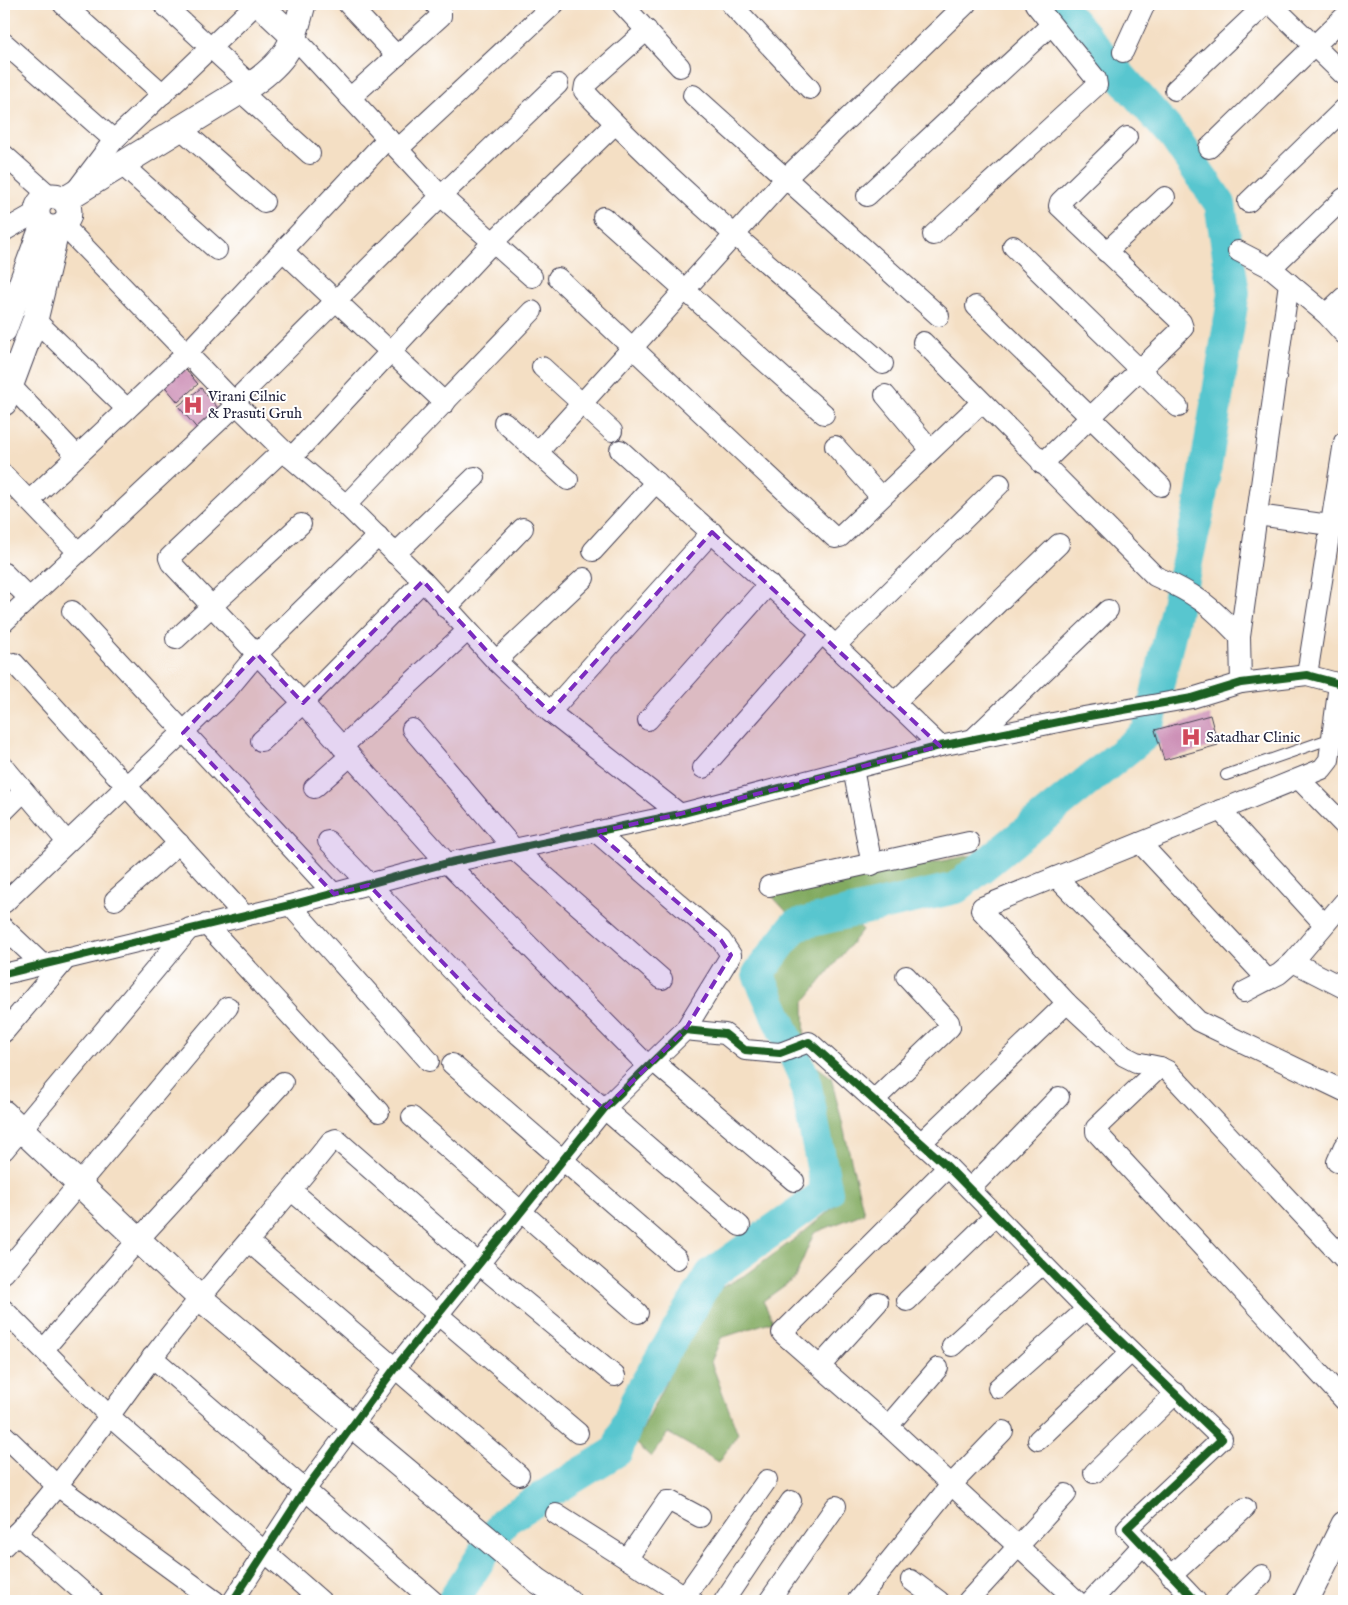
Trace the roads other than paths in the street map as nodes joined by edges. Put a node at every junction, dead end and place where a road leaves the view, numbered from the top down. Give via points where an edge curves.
1 (63, 4) edge
2 (163, 4) edge
3 (258, 4) edge
4 (303, 4) edge
5 (348, 4) edge
6 (435, 4) edge
7 (554, 4) edge
8 (622, 4) edge
9 (732, 4) edge
10 (966, 4) edge
11 (1035, 4) edge
12 (1145, 4) edge
13 (1266, 4) edge
14 (1271, 4) edge
15 (1344, 16) edge
16 (1051, 25) junction
17 (647, 30) junction
18 (294, 37) junction
19 (4, 43) edge
20 (1314, 46) junction
21 (211, 48) junction
22 (1123, 52) dead end
23 (397, 56) junction
24 (680, 67) dead end
25 (1344, 75) edge
26 (558, 84) dead end
27 (246, 88) junction
28 (810, 89) dead end
29 (1175, 90) dead end
30 (163, 94) junction
31 (694, 95) dead end
32 (350, 98) junction
33 (1344, 109) edge
34 (615, 124) junction
35 (180, 128) junction
36 (1126, 137) dead end
37 (114, 140) junction
38 (393, 144) junction
39 (1209, 148) dead end
40 (310, 154) dead end
41 (4, 155) edge
42 (121, 164) junction
43 (786, 178) junction
44 (441, 196) junction
45 (867, 196) dead end
46 (1165, 197) dead end
47 (1344, 198) edge
48 (264, 202) dead end
49 (1248, 202) dead end
50 (56, 211) junction
51 (603, 217) dead end
52 (4, 231) edge
53 (734, 233) junction
54 (934, 235) dead end
55 (492, 243) junction
56 (1013, 246) dead end
57 (217, 250) dead end
58 (283, 251) junction
59 (1238, 251) dead end
60 (1106, 252) junction
61 (1271, 268) junction
62 (532, 277) dead end
63 (558, 278) dead end
64 (1289, 283) junction
65 (684, 288) junction
66 (1344, 297) edge
67 (335, 300) junction
68 (976, 306) dead end
69 (532, 312) dead end
70 (1326, 314) junction
71 (938, 316) dead end
72 (35, 320) junction
73 (5, 323) edge
74 (1344, 334) edge
75 (923, 342) dead end
76 (632, 347) junction
77 (390, 351) junction
78 (187, 353) junction
79 (883, 364) dead end
80 (542, 367) dead end
81 (1140, 370) junction
82 (8, 394) edge
83 (885, 396) dead end
84 (581, 402) junction
85 (445, 403) junction
86 (981, 403) junction
87 (235, 404) junction
88 (1178, 407) dead end
89 (127, 409) junction
90 (824, 414) dead end
91 (1090, 418) junction
92 (504, 422) dead end
93 (612, 431) dead end
94 (1344, 442) edge
95 (835, 446) dead end
96 (620, 450) dead end
97 (931, 450) junction
98 (537, 453) junction
99 (287, 454) junction
100 (77, 456) junction
101 (1042, 464) junction
102 (4, 474) edge
103 (475, 478) dead end
104 (568, 480) dead end
105 (656, 482) junction
106 (1000, 484) dead end
107 (1161, 486) dead end
108 (881, 497) junction
109 (29, 501) junction
110 (346, 505) junction
111 (1257, 515) junction
112 (301, 524) dead end
113 (1338, 526) edge
114 (523, 528) dead end
115 (712, 532) junction
116 (378, 536) junction
117 (1059, 544) dead end
118 (593, 551) dead end
119 (78, 552) junction
120 (395, 554) junction
121 (4, 573) edge
122 (584, 578) dead end
123 (423, 582) junction
124 (769, 584) junction
125 (29, 598) junction
126 (213, 607) junction
127 (446, 608) junction
128 (1108, 610) dead end
129 (72, 611) dead end
130 (4, 622) edge
131 (467, 631) junction
132 (1240, 637) junction
133 (176, 639) dead end
134 (829, 640) junction
135 (257, 654) junction
136 (496, 661) junction
137 (14, 663) dead end
138 (1307, 675) junction
139 (1241, 683) junction
140 (1342, 684) edge
141 (894, 703) junction
142 (303, 704) junction
143 (550, 712) junction
144 (648, 720) dead end
145 (412, 728) dead end
146 (183, 733) junction
147 (1332, 738) junction
148 (261, 740) dead end
149 (972, 740) junction
150 (940, 746) junction
151 (346, 751) junction
152 (4, 767) edge
153 (702, 768) dead end
154 (853, 769) junction
155 (1226, 775) dead end
156 (1299, 778) junction
157 (126, 785) junction
158 (314, 788) dead end
159 (24, 791) junction
160 (1220, 810) junction
161 (4, 812) edge
162 (680, 814) junction
163 (1344, 825) edge
164 (596, 832) junction
165 (328, 841) dead end
166 (67, 842) junction
167 (969, 842) dead end
168 (179, 843) junction
169 (1140, 843) junction
170 (514, 849) junction
171 (447, 863) junction
172 (872, 865) junction
173 (1056, 877) junction
174 (369, 885) junction
175 (769, 886) dead end
176 (334, 894) junction
177 (115, 900) dead end
178 (1344, 902) edge
179 (4, 903) edge
180 (290, 905) junction
181 (244, 915) junction
182 (1324, 924) junction
183 (198, 926) junction
184 (4, 928) edge
185 (67, 958) junction
186 (1293, 962) junction
187 (42, 964) junction
188 (4, 974) edge
189 (906, 976) dead end
190 (662, 979) dead end
191 (1268, 980) junction
192 (1344, 988) edge
193 (1244, 992) dead end
194 (1067, 1003) junction
195 (228, 1007) dead end
196 (685, 1030) junction
197 (4, 1032) edge
198 (429, 1061) dead end
199 (651, 1063) junction
200 (452, 1064) dead end
201 (1160, 1067) junction
202 (282, 1082) dead end
203 (1344, 1091) edge
204 (1060, 1096) dead end
205 (874, 1100) junction
206 (604, 1110) junction
207 (378, 1112) dead end
208 (412, 1117) dead end
209 (13, 1122) edge
210 (922, 1142) junction
211 (4, 1150) edge
212 (565, 1160) junction
213 (948, 1167) junction
214 (794, 1181) dead end
215 (80, 1184) junction
216 (970, 1189) junction
217 (292, 1191) junction
218 (522, 1212) junction
219 (996, 1215) junction
220 (740, 1226) dead end
221 (138, 1240) junction
222 (249, 1242) junction
223 (678, 1258) dead end
224 (1344, 1259) edge
225 (480, 1264) junction
226 (1042, 1264) junction
227 (4, 1273) edge
228 (200, 1298) junction
229 (907, 1301) dead end
230 (878, 1302) dead end
231 (4, 1310) edge
232 (1087, 1310) junction
233 (638, 1313) dead end
234 (438, 1314) junction
235 (952, 1346) dead end
236 (44, 1349) junction
237 (1131, 1352) junction
238 (152, 1357) junction
239 (821, 1365) junction
240 (395, 1368) junction
241 (938, 1368) dead end
242 (615, 1376) dead end
243 (998, 1388) dead end
244 (1176, 1394) junction
245 (1344, 1400) edge
246 (109, 1416) junction
247 (888, 1426) junction
248 (353, 1427) junction
249 (1003, 1431) dead end
250 (578, 1433) dead end
251 (4, 1435) edge
252 (1038, 1440) dead end
253 (1094, 1473) dead end
254 (519, 1475) dead end
255 (767, 1480) dead end
256 (56, 1485) junction
257 (951, 1485) junction
258 (305, 1490) junction
259 (1066, 1494) dead end
260 (791, 1501) dead end
261 (836, 1506) dead end
262 (1245, 1508) dead end
263 (556, 1514) dead end
264 (700, 1518) dead end
265 (1344, 1524) edge
266 (10, 1540) edge
267 (1018, 1545) junction
268 (1142, 1546) junction
269 (264, 1551) junction
270 (627, 1559) junction
271 (1262, 1575) dead end
272 (1171, 1576) junction
273 (911, 1580) dead end
274 (689, 1599) edge
275 (93, 1601) edge
276 (215, 1601) edge
277 (233, 1601) edge
278 (322, 1601) edge
279 (433, 1601) edge
280 (568, 1601) edge
281 (724, 1601) edge
282 (769, 1601) edge
283 (857, 1601) edge
284 (939, 1601) edge
285 (968, 1601) edge
286 (1076, 1601) edge
287 (1091, 1601) edge
288 (1196, 1601) edge
289 (1235, 1601) edge
290 (1306, 1601) edge

1 - 30 street
2 - 21 street
3 - 18 street
3 - 21 street
4 - 18 street
5 - 23 street
6 - 23 street via 441,16
7 - 38 street
8 - 17 street
9 - 28 street
10 - 43 street
11 - 16 street
12 - 22 street
13 - 29 street
14 - 20 street
15 - 20 street
16 - 45 street
16 - 54 street via 1096,79 1096,87
17 - 24 street
17 - 34 street via 583,87
18 - 27 street via 287,54 273,70
18 - 32 street
19 - 37 street
20 - 25 street
20 - 39 street
21 - 27 street
21 - 30 street
23 - 32 street
26 - 44 street
27 - 35 street
27 - 40 street
30 - 37 street
31 - 43 street
32 - 38 street
33 - 49 street
34 - 53 street
34 - 55 street
35 - 42 street
35 - 48 street
36 - 60 street via 1059,204
37 - 50 street
38 - 44 street
38 - 58 street
41 - 50 street
42 - 50 street
42 - 57 street
43 - 53 street
43 - 71 street
44 - 55 street
44 - 67 street
46 - 60 street
47 - 61 street
50 - 52 street
50 - 72 street
50 - 73 street
50 - 78 street
51 - 65 street
53 - 65 street
53 - 79 street
55 - 62 street
55 - 77 street
56 - 81 street
58 - 67 street
58 - 78 street
59 - 61 street
60 - 81 street via 1182,324 1182,330
61 - 64 street
63 - 76 street
64 - 70 street
64 - 111 street
65 - 76 street
65 - 90 street
66 - 70 street
67 - 77 street
67 - 87 street
68 - 91 street
69 - 85 street
70 - 74 street
72 - 82 street
72 - 89 street
75 - 86 street
76 - 84 street
76 - 108 street via 833,537 840,537
77 - 85 street
77 - 99 street
78 - 87 street
78 - 89 street
80 - 84 street
81 - 88 street
81 - 91 street
82 - 100 street
83 - 97 street
84 - 93 street
84 - 98 street
85 - 110 street
86 - 97 street
86 - 101 street
87 - 99 street
87 - 119 street
89 - 100 street
91 - 101 street
91 - 107 street
92 - 98 street
94 - 113 street
95 - 108 street
96 - 105 street
97 - 108 street
98 - 104 street
99 - 110 street
99 - 126 street via 169,558 171,564
100 - 109 street
101 - 132 street via 1155,576 1190,592 1214,609
102 - 109 street
103 - 120 street
105 - 115 street
105 - 118 street
106 - 134 street
109 - 119 street
110 - 116 street
111 - 113 street
111 - 132 street
112 - 126 street
113 - 138 street
114 - 127 street
115 - 124 street
115 - 143 street
116 - 120 street
116 - 135 street
117 - 141 street
119 - 125 street
120 - 123 street
121 - 125 street
122 - 136 street
123 - 127 street
123 - 142 street
124 - 134 street
124 - 144 street
125 - 130 street
126 - 133 street
126 - 135 street
127 - 131 street
128 - 149 street
129 - 146 street
131 - 136 street
131 - 151 street
132 - 139 street
134 - 141 street
134 - 153 street
135 - 142 street
135 - 146 street via 228,690
136 - 143 street
137 - 157 street
138 - 139 street
138 - 140 street
139 - 149 street via 1192,698
140 - 147 street
141 - 150 street
142 - 148 street
142 - 151 street
143 - 162 street
145 - 170 street
146 - 157 street
146 - 176 street
147 - 155 lane
147 - 156 street via 1325,766
149 - 150 street
150 - 154 street
151 - 158 street
151 - 171 street
152 - 159 street
154 - 162 street
154 - 172 street
156 - 160 street
156 - 163 street
157 - 166 street
157 - 168 street
159 - 161 street
159 - 166 street
160 - 169 street
160 - 182 street
162 - 164 street
164 - 170 street
164 - 196 street via 721,940 731,955
165 - 174 street
166 - 179 street
167 - 172 street
168 - 177 street
168 - 181 street
169 - 173 street
169 - 191 street
170 - 171 street
170 - 190 street
171 - 174 street
171 - 199 street
172 - 175 street
173 - 194 street via 981,910
173 - 203 street via 1198,1021
174 - 176 street
174 - 206 street via 473,994
176 - 180 street
178 - 182 street
180 - 181 street
180 - 198 street
181 - 183 street
182 - 186 street
183 - 185 street
183 - 207 street
183 - 209 street
184 - 187 street
185 - 187 street
185 - 197 street
186 - 191 street
186 - 192 street
187 - 188 street
189 - 205 street via 949,1022 950,1027
191 - 193 street
194 - 201 street via 1124,1056
194 - 210 street
195 - 215 street
196 - 199 street
196 - 205 street via 725,1034 745,1050 780,1053 809,1042
199 - 206 street
199 - 214 street
200 - 212 street
201 - 224 street via 1168,1071
201 - 245 street via 1096,1128 1096,1132
202 - 221 street
204 - 216 street
205 - 210 street
206 - 212 street
206 - 220 street
208 - 218 street
209 - 211 street
209 - 215 street
210 - 213 street
212 - 218 street
212 - 223 street
213 - 216 street
213 - 239 street via 783,1330 782,1333
215 - 221 street
215 - 227 street
216 - 219 street
217 - 222 street
217 - 225 street via 331,1142 338,1140
217 - 234 street
218 - 225 street
218 - 233 street
219 - 226 street
219 - 229 street
221 - 228 street
221 - 236 street
222 - 228 street
222 - 240 street
225 - 234 street
225 - 242 street
226 - 232 street
226 - 235 street
228 - 238 street
228 - 248 street
230 - 239 street
231 - 236 street
232 - 237 street
232 - 243 street
234 - 240 street
234 - 250 street
236 - 246 street
237 - 244 street
237 - 252 street
238 - 246 street
238 - 258 street
239 - 247 street
240 - 248 street
240 - 254 street
241 - 247 street
244 - 253 street
244 - 268 street via 1222,1439 1127,1528
246 - 256 street
246 - 269 street
247 - 257 street
248 - 258 street
248 - 280 street via 538,1581
249 - 257 street
251 - 256 street
255 - 274 street
256 - 266 street
256 - 276 street
257 - 267 street
257 - 283 street
258 - 269 street
258 - 279 street
259 - 267 street
260 - 281 street
261 - 282 street
262 - 272 street
263 - 270 street
264 - 270 street via 667,1501
265 - 290 street
266 - 275 street
267 - 285 street
267 - 286 street
268 - 272 street
268 - 287 street
269 - 277 street
269 - 278 street
270 - 274 street
271 - 289 street
272 - 288 street
273 - 284 street

